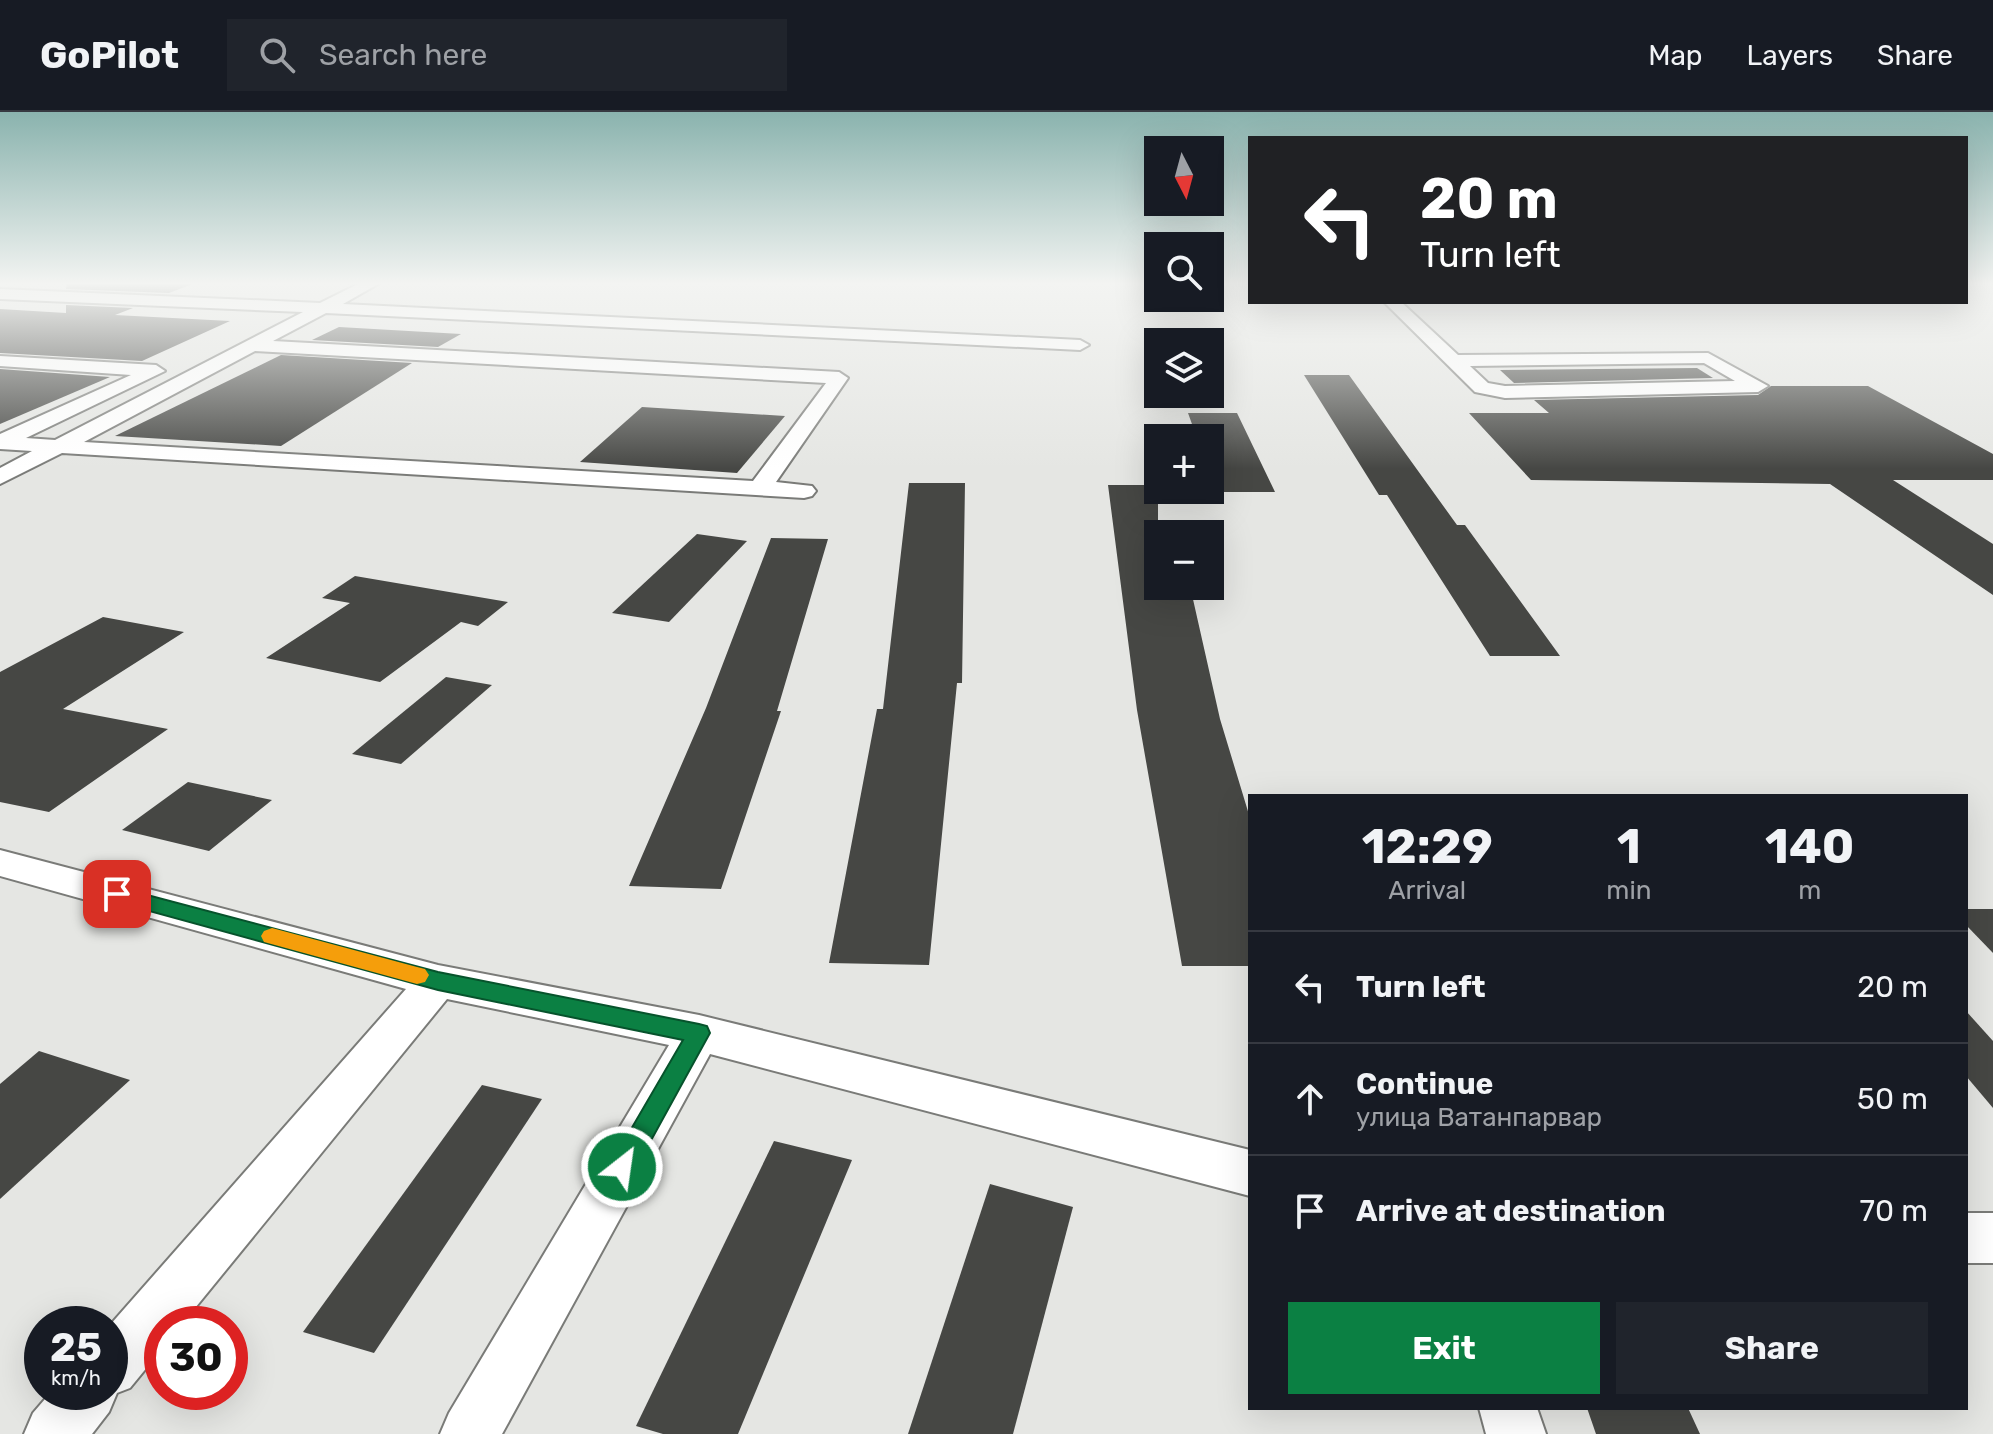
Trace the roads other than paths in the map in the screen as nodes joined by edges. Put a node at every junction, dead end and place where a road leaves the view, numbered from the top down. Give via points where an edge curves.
1 (249, 346) edge
2 (262, 346) edge
3 (1438, 346) edge
4 (0, 361) edge
5 (1454, 361) junction
6 (0, 442) edge
7 (58, 447) junction
8 (0, 477) edge
9 (760, 488) junction
10 (804, 491) dead end
11 (0, 863) edge
12 (438, 981) junction
13 (699, 1033) junction
14 (1248, 1172) edge
15 (1968, 1238) edge
16 (1993, 1238) edge
17 (128, 1347) edge
18 (74, 1410) edge
19 (1509, 1410) edge
20 (54, 1434) edge
21 (470, 1434) edge
22 (1516, 1434) edge

1 - 7 street
2 - 9 street via 839,378
3 - 5 street
4 - 6 street via 156,371
5 - 5 street via 1482,388 1505,392 1758,386 1708,358
6 - 7 street
7 - 8 street
7 - 9 street
9 - 10 street
11 - 12 street
12 - 13 street
12 - 17 street
13 - 14 street
13 - 21 street
15 - 16 street
18 - 20 street
19 - 22 street

